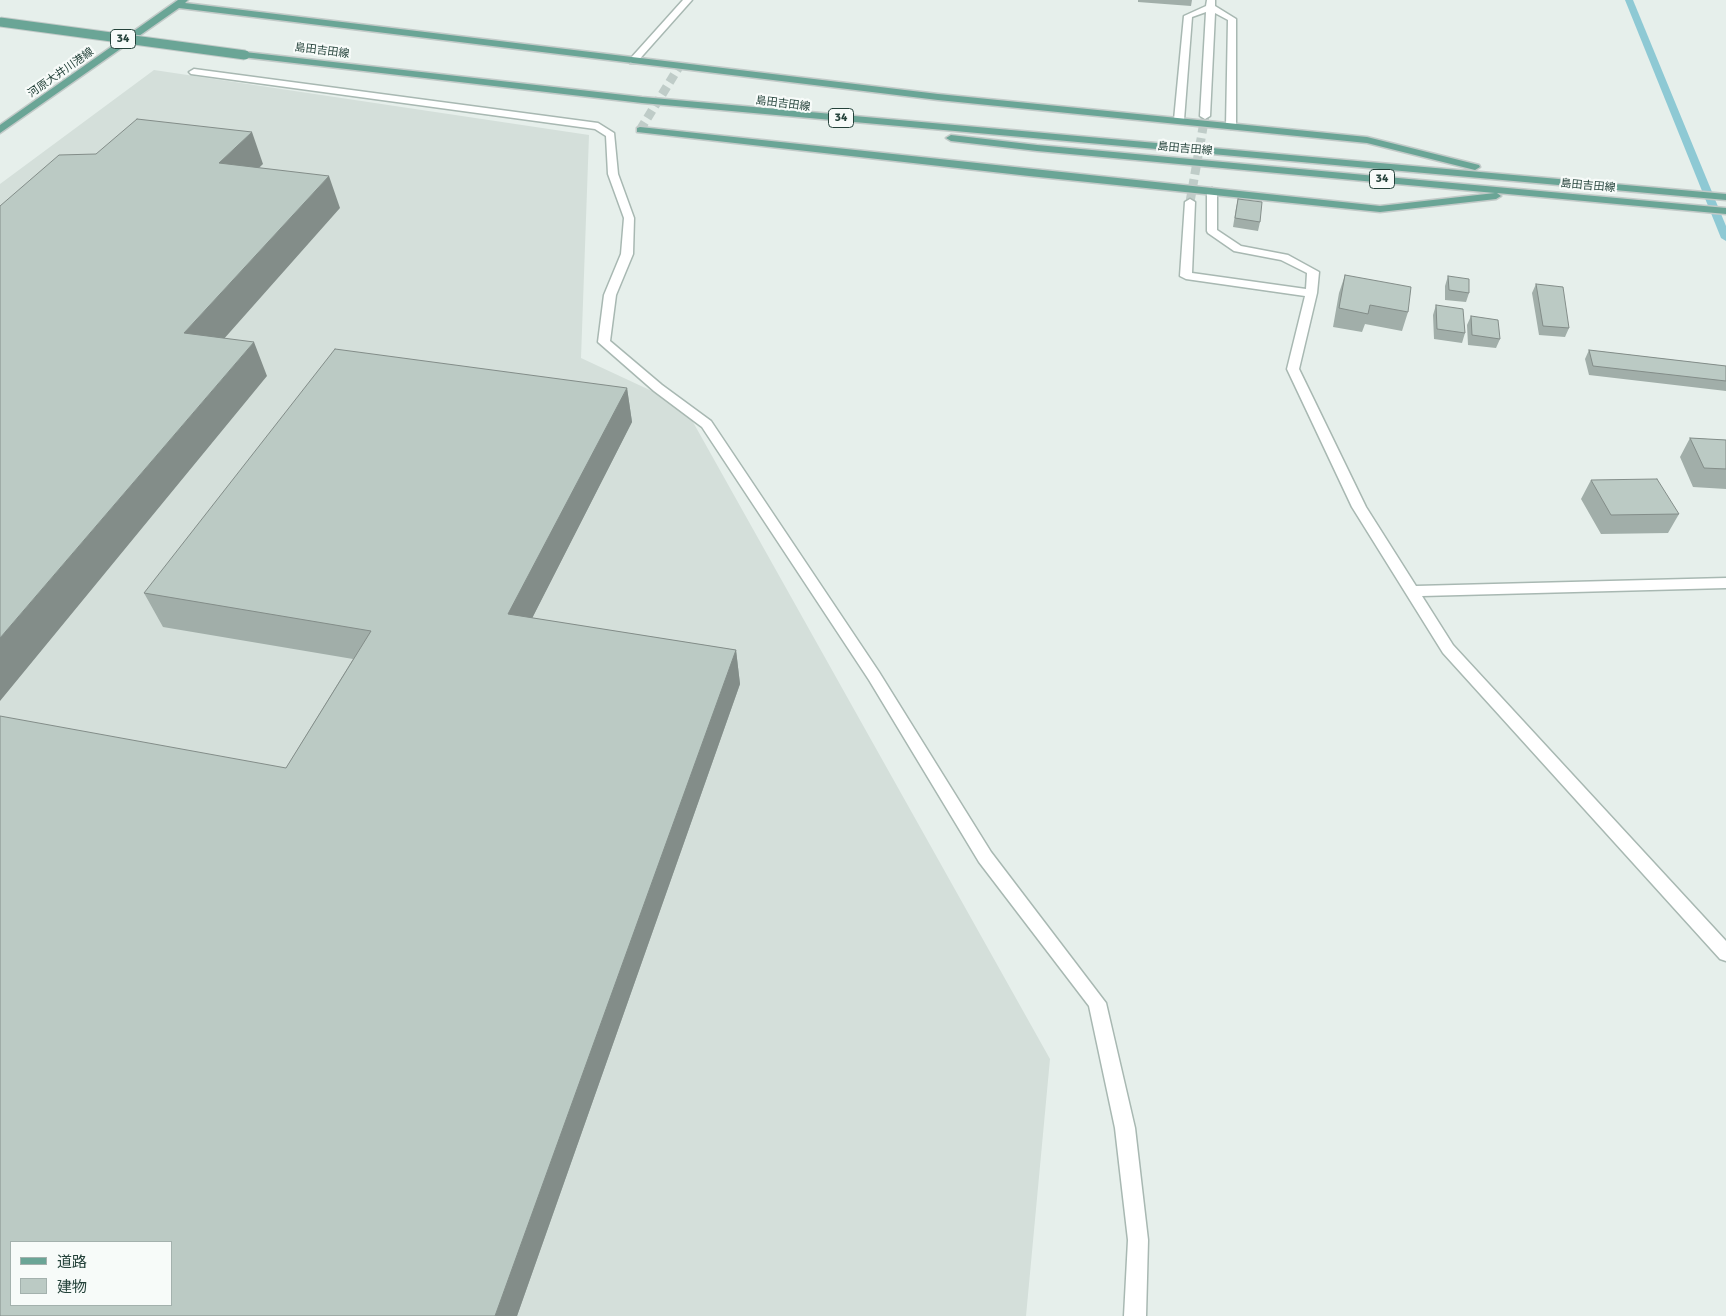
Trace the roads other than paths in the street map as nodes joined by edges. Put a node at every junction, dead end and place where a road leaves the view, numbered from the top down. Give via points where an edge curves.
1 (688, 0) edge
2 (181, 2) edge
3 (1211, 4) edge
4 (0, 22) edge
5 (633, 61) junction
6 (194, 72) dead end
7 (642, 100) junction
8 (1205, 116) tunnel mouth
9 (1179, 120) junction
10 (1231, 126) junction
11 (0, 130) edge
12 (640, 130) dead end
13 (1521, 178) junction
14 (1212, 191) junction
15 (1528, 192) junction
16 (1726, 197) edge
17 (1190, 202) tunnel mouth
18 (1726, 211) edge
19 (1312, 293) junction
20 (1726, 583) edge
21 (1412, 591) junction
22 (1726, 954) edge
23 (1135, 1316) edge

1 - 5 street
2 - 5 main road
2 - 11 main road, 河原大井川港線
3 - 8 street
3 - 9 street via 1188,16
3 - 10 street via 1232,19
4 - 7 main road, 島田吉田線 / 34, bridge via 245,55
5 - 9 main road via 938,97
6 - 23 street via 598,126 611,135 613,174 629,218 627,254 610,295 604,342 707,424 874,676 984,857 1097,1003 1128,1147 1138,1240
7 - 13 main road, 島田吉田線 / 34
7 - 15 main road, 島田吉田線 / 34 via 1037,148
9 - 10 main road
10 - 13 main road via 1367,140
12 - 14 main road via 1028,174
13 - 16 main road, 島田吉田線 / 34
14 - 15 main road via 1380,209
14 - 19 street via 1212,231 1238,249 1284,257 1313,272
15 - 18 main road, 島田吉田線 / 34
17 - 19 street via 1186,276
19 - 21 street via 1292,369 1359,507
20 - 21 street
21 - 22 street via 1448,649

